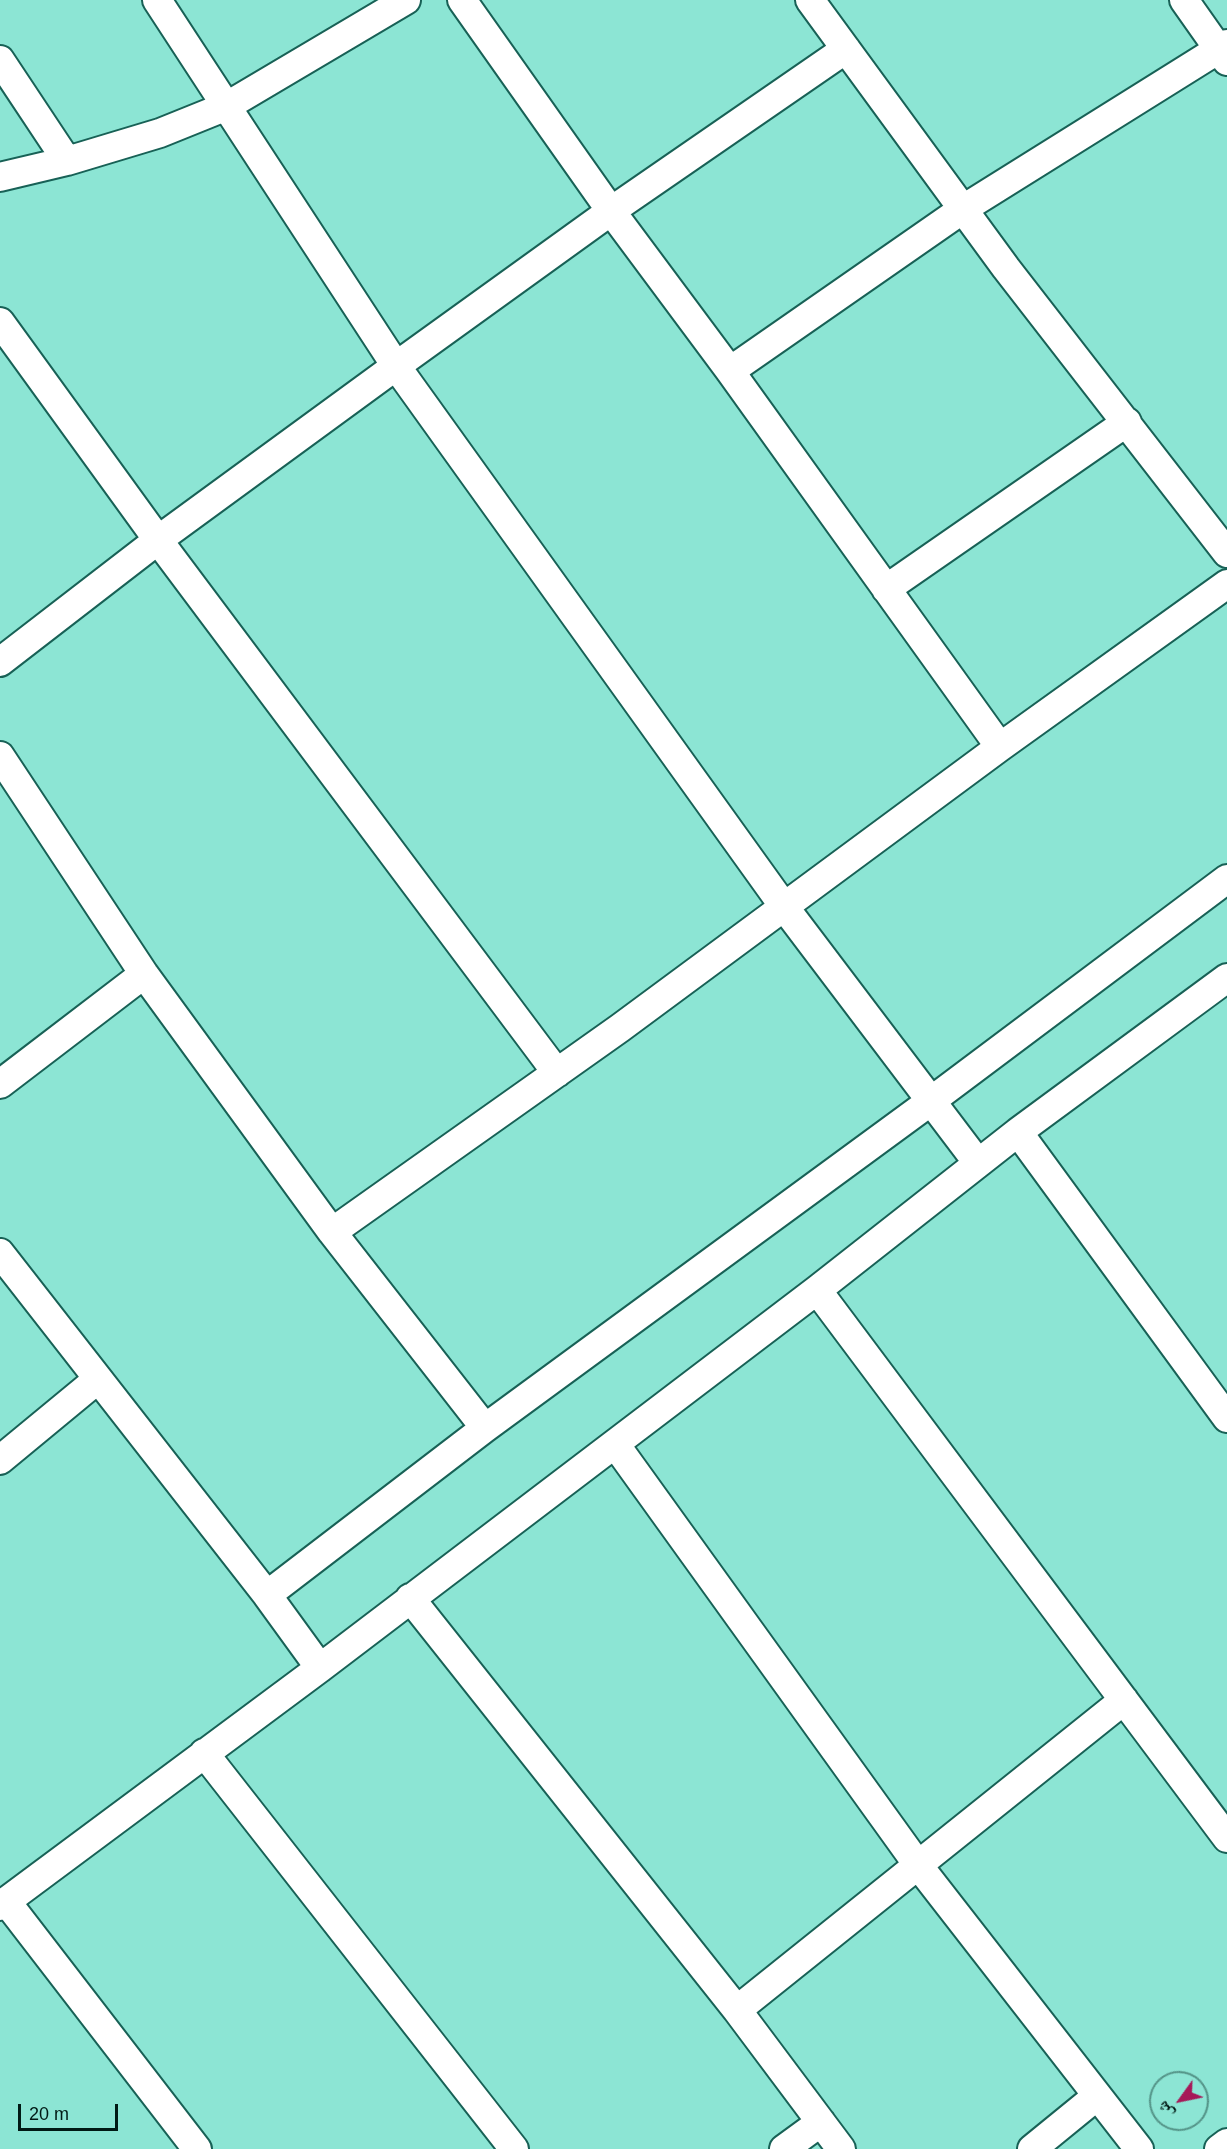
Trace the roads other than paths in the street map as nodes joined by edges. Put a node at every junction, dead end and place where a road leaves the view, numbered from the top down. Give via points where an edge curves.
1 (157, 0) edge
2 (406, 0) edge
3 (462, 0) edge
4 (810, 0) edge
5 (1184, 0) edge
6 (846, 49) junction
7 (1224, 52) edge
8 (0, 60) edge
9 (227, 106) junction
10 (68, 161) junction
11 (0, 177) edge
12 (963, 209) junction
13 (611, 211) junction
14 (0, 322) edge
15 (396, 366) junction
16 (730, 371) junction
17 (1127, 422) junction
18 (159, 540) junction
19 (1227, 553) edge
20 (1227, 584) edge
21 (885, 589) junction
22 (0, 662) edge
23 (1000, 747) junction
24 (0, 756) edge
25 (1227, 879) edge
26 (785, 908) junction
27 (144, 974) junction
28 (1222, 993) edge
29 (557, 1073) junction
30 (0, 1084) edge
31 (931, 1101) junction
32 (1018, 1132) junction
33 (978, 1163) junction
34 (332, 1232) junction
35 (0, 1253) edge
36 (817, 1290) junction
37 (98, 1379) junction
38 (1227, 1418) edge
39 (485, 1428) junction
40 (615, 1444) junction
41 (0, 1460) edge
42 (267, 1595) junction
43 (411, 1598) junction
44 (320, 1668) junction
45 (1124, 1700) junction
46 (204, 1753) junction
47 (1225, 1830) edge
48 (918, 1864) junction
49 (3, 1903) edge
50 (737, 2010) junction
51 (1096, 2096) junction
52 (821, 2122) junction
53 (1227, 2143) edge
54 (197, 2149) edge
55 (514, 2149) edge
56 (784, 2149) edge
57 (841, 2149) edge
58 (1032, 2149) edge
59 (1139, 2149) edge
60 (1219, 2149) edge

1 - 9 street
2 - 9 street
3 - 13 street
4 - 6 street
5 - 7 street
6 - 12 street
6 - 13 street
7 - 12 street
8 - 10 street
9 - 10 street via 160,133
9 - 15 street
10 - 11 street
12 - 16 street
12 - 17 street
13 - 15 street
13 - 16 street
14 - 18 street
15 - 18 street
15 - 26 street
16 - 21 street
17 - 19 street
17 - 21 street
18 - 22 street
18 - 29 street
20 - 23 street
21 - 23 street
23 - 26 street
24 - 27 street
25 - 31 street
26 - 29 street
26 - 31 street
27 - 30 street
27 - 34 street
28 - 32 street
29 - 34 street
31 - 33 street
31 - 39 street
32 - 33 street
32 - 38 street
33 - 36 street
34 - 39 street
35 - 37 street
36 - 40 street
36 - 45 street
37 - 41 street
37 - 42 street
39 - 42 street
40 - 43 street
40 - 48 street
42 - 44 street
43 - 44 street
43 - 50 street
44 - 46 street
45 - 47 street
45 - 48 street
46 - 49 street
46 - 55 street
48 - 50 street
48 - 51 street
49 - 54 street
50 - 52 street
51 - 58 street
51 - 59 street
52 - 56 street
52 - 57 street
53 - 60 street

